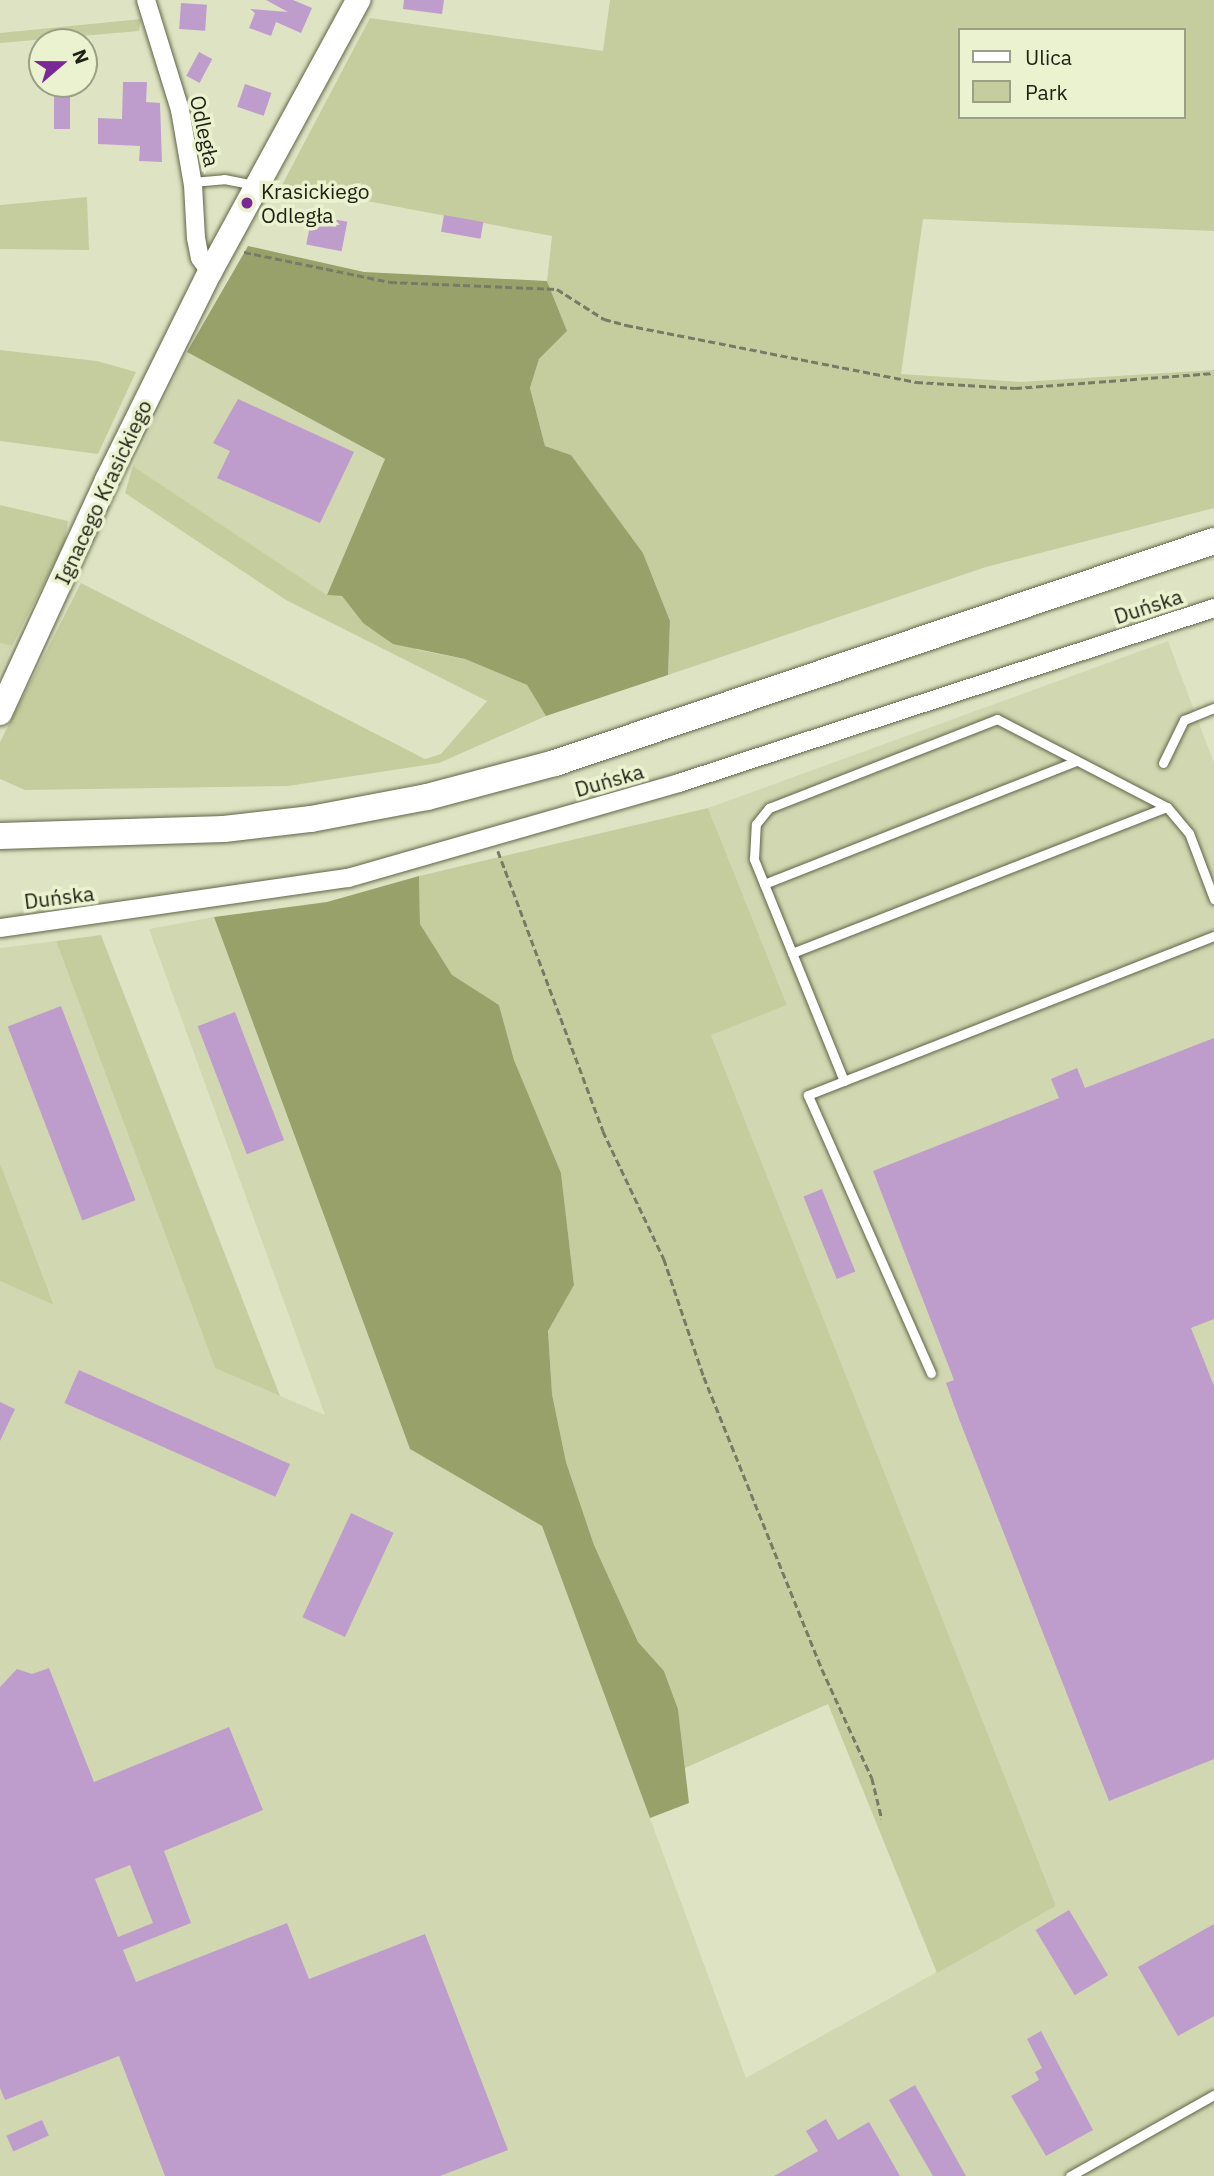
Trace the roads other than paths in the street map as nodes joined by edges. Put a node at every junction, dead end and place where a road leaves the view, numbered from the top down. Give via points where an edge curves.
1 (146, 0) edge
2 (358, 0) edge
3 (192, 182) junction
4 (257, 186) junction
5 (210, 272) junction
6 (1214, 541) edge
7 (1214, 608) edge
8 (1214, 708) edge
9 (0, 713) edge
10 (1077, 761) junction
11 (1163, 763) dead end
12 (1167, 807) junction
13 (0, 836) edge
14 (764, 884) junction
15 (1214, 899) edge
16 (0, 928) edge
17 (1214, 936) edge
18 (793, 953) junction
19 (844, 1081) junction
20 (931, 1373) dead end
21 (1214, 2095) edge
22 (1070, 2176) edge

1 - 3 street, Odległa via 180,110
2 - 4 street, Ignacego Krasickiego
3 - 4 lane via 225,179
3 - 5 street, Odległa via 200,258
4 - 5 street, Ignacego Krasickiego
5 - 9 street, Ignacego Krasickiego via 107,480
6 - 13 main road via 555,763 427,797 311,819 224,829
7 - 16 street, Duńska via 767,755 493,838 325,883
8 - 11 lane via 1184,720
10 - 12 lane
10 - 14 lane
10 - 14 lane via 997,719 769,808 752,838
12 - 15 lane via 1189,833
12 - 18 lane
14 - 18 lane
17 - 19 lane
18 - 19 lane
19 - 20 lane via 808,1095
21 - 22 lane

